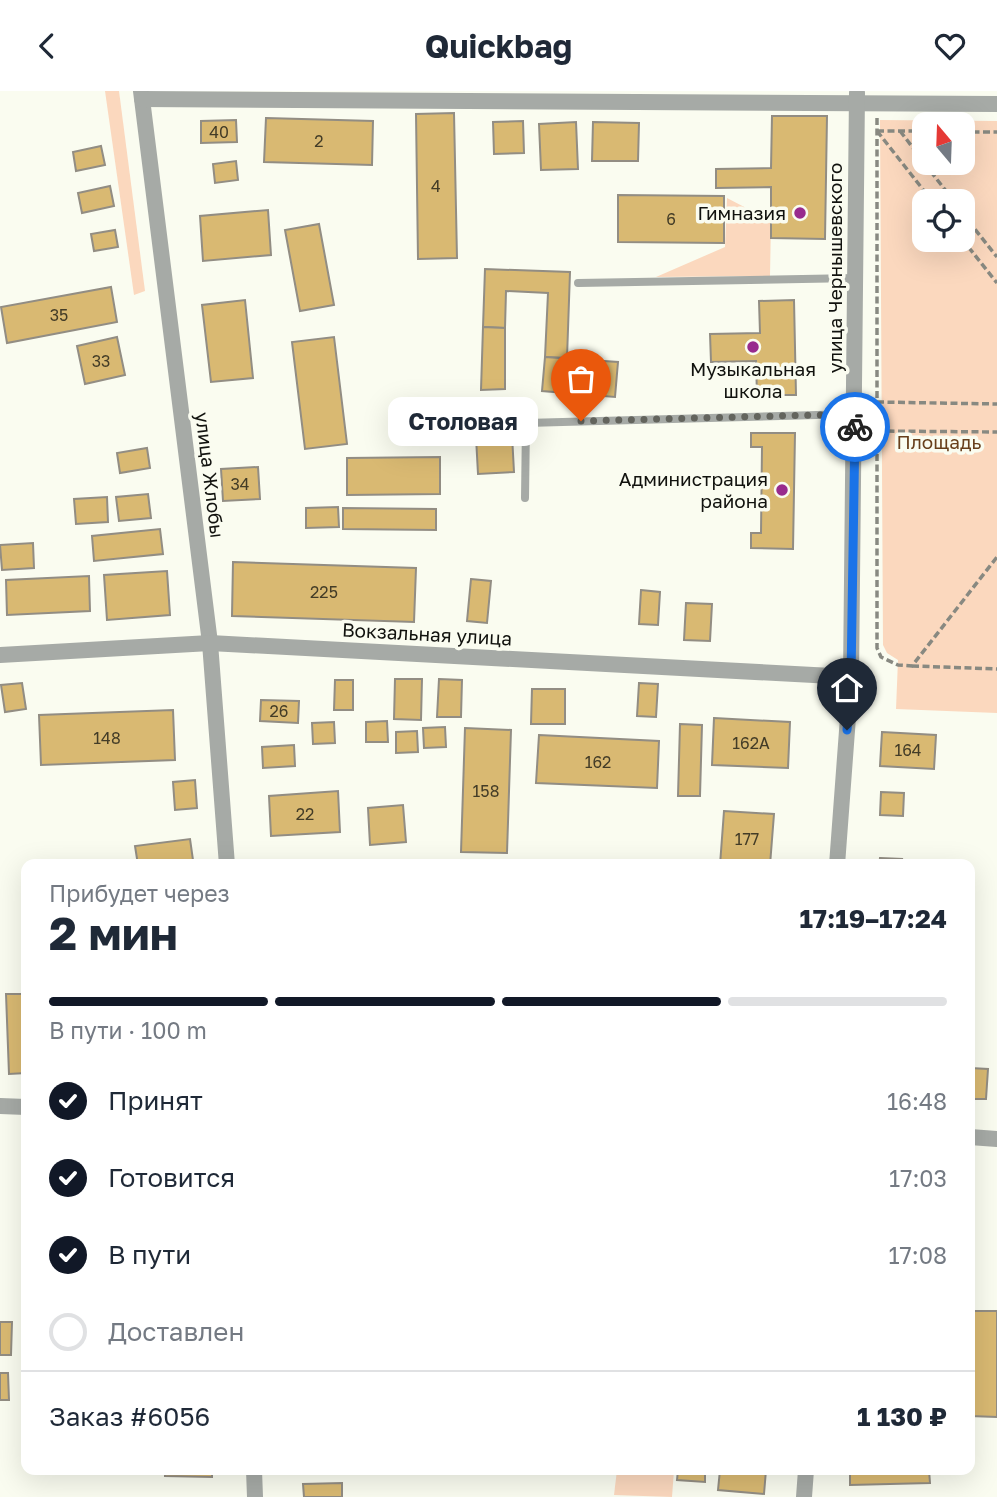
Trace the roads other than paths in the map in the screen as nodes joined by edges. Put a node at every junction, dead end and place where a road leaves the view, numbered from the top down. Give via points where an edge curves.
1 (141, 95) edge
2 (858, 96) edge
3 (997, 104) edge
4 (856, 278) junction
5 (578, 283) dead end
6 (855, 414) junction
7 (525, 498) dead end
8 (210, 643) junction
9 (0, 655) edge
10 (851, 677) junction
11 (227, 859) edge
12 (837, 859) edge
13 (0, 1106) edge
14 (21, 1107) edge
15 (975, 1137) edge
16 (997, 1139) edge
17 (254, 1475) edge
18 (806, 1475) edge
19 (255, 1497) edge
20 (804, 1497) edge

1 - 2 street
1 - 8 street, улица Жлобы
2 - 3 street via 877,102
2 - 4 street, улица Чернышевского
4 - 5 lane
4 - 6 street, улица Чернышевского
6 - 7 lane via 526,423
6 - 10 street, улица Чернышевского
8 - 9 street, Вокзальная улица
8 - 10 street, Вокзальная улица
8 - 11 street, улица Жлобы
10 - 12 street, улица Чернышевского
13 - 14 street
15 - 16 street
17 - 19 street
18 - 20 street

